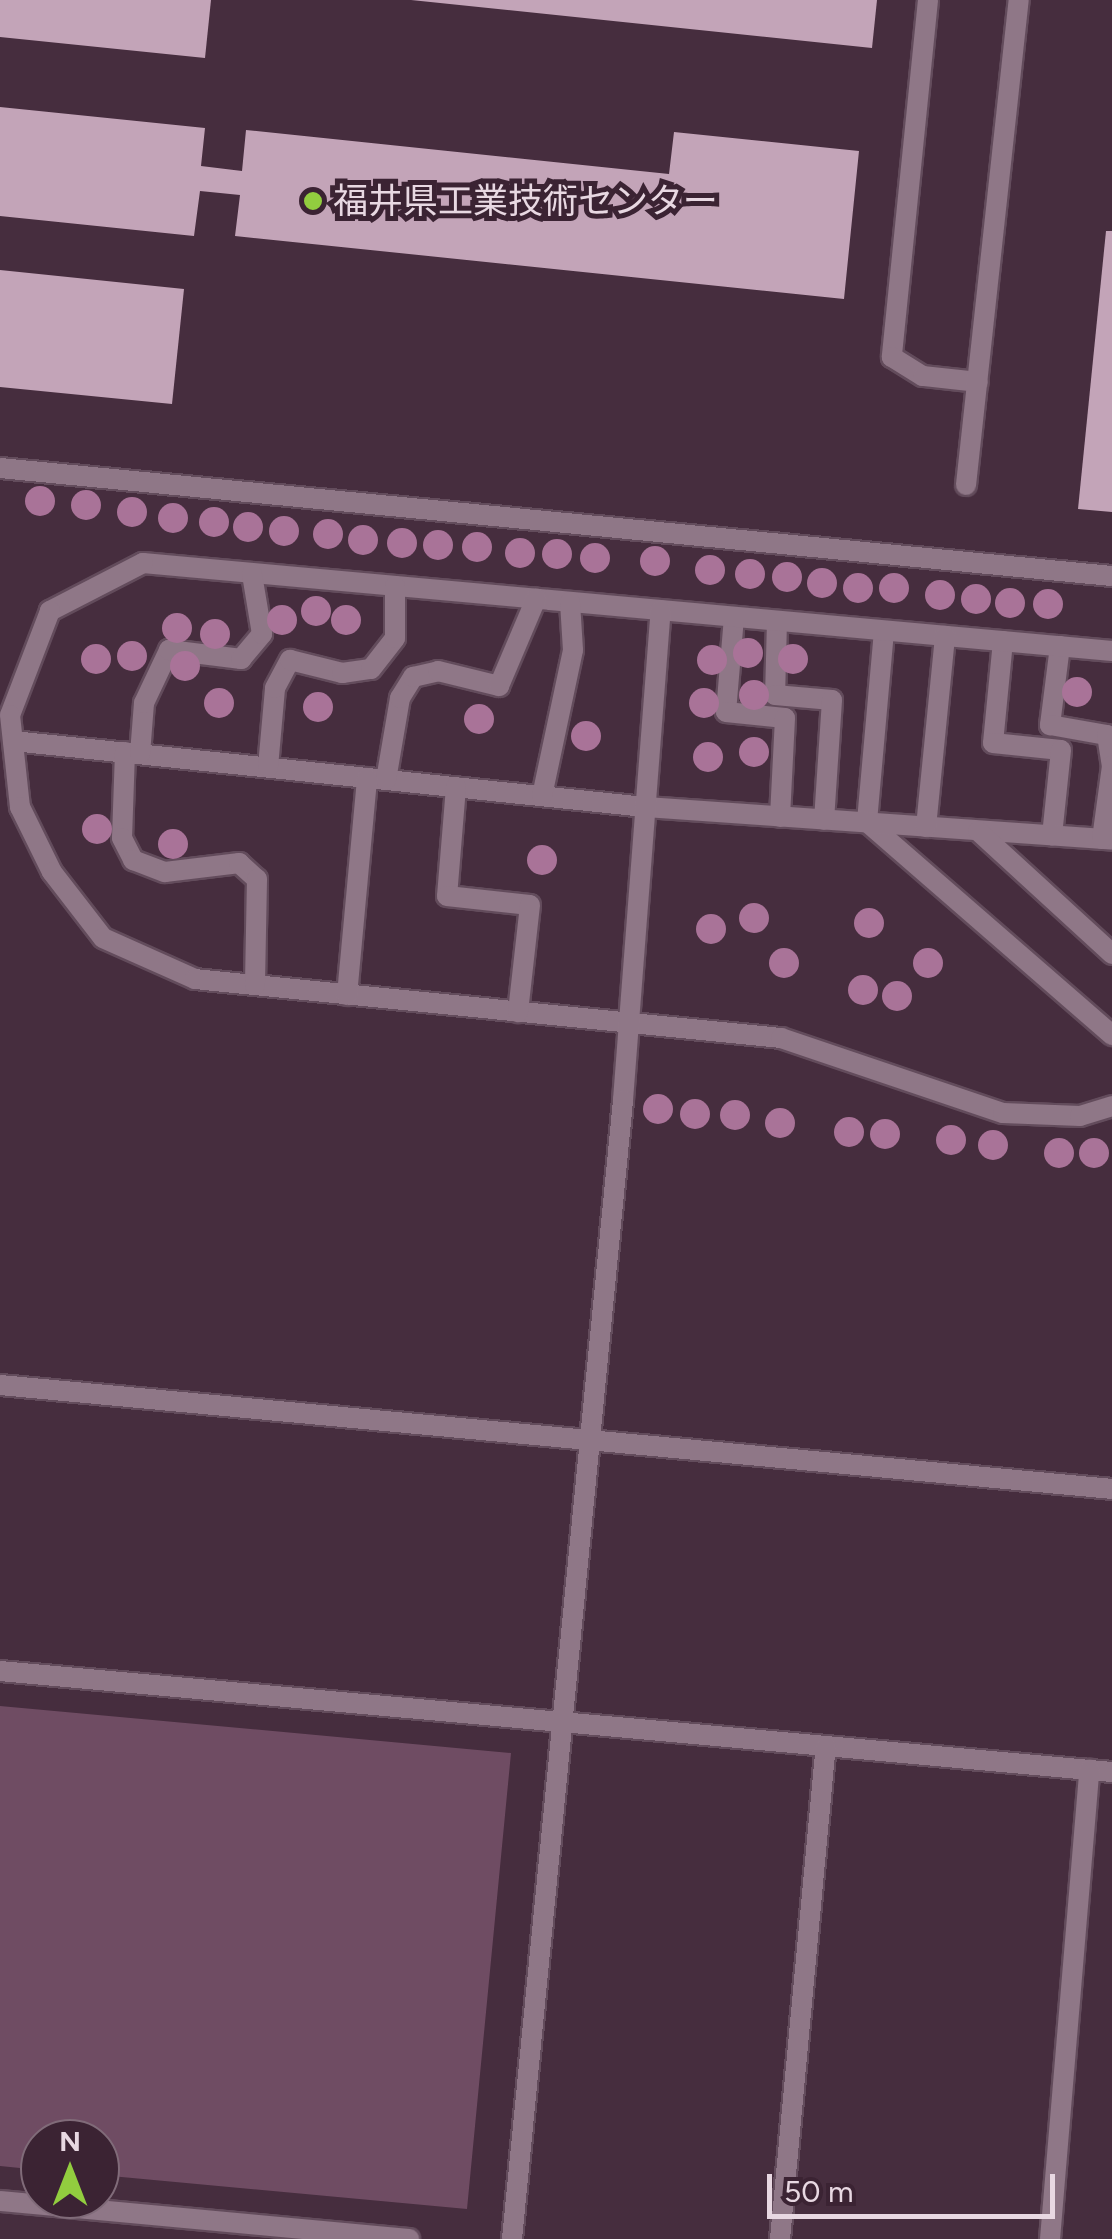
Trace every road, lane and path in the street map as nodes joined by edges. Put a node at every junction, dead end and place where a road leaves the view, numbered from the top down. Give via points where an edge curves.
1 (928, 0) edge
2 (1019, 0) edge
3 (978, 382) junction
4 (0, 468) edge
5 (966, 485) dead end
6 (252, 574) junction
7 (1112, 576) edge
8 (395, 586) junction
9 (536, 599) junction
10 (570, 602) junction
11 (661, 610) junction
12 (734, 617) junction
13 (777, 621) junction
14 (884, 630) junction
15 (945, 636) junction
16 (1003, 642) junction
17 (1060, 646) junction
18 (1112, 651) edge
19 (13, 740) junction
20 (133, 753) junction
21 (1112, 766) edge
22 (268, 768) junction
23 (377, 779) junction
24 (456, 787) junction
25 (542, 796) junction
26 (646, 807) junction
27 (780, 817) junction
28 (824, 820) junction
29 (867, 822) junction
30 (926, 827) junction
31 (978, 831) junction
32 (1052, 836) junction
33 (1107, 839) edge
34 (1112, 954) edge
35 (255, 985) junction
36 (347, 994) junction
37 (518, 1012) junction
38 (629, 1023) junction
39 (1112, 1035) edge
40 (1112, 1106) edge
41 (0, 1386) edge
42 (589, 1441) junction
43 (1112, 1488) edge
44 (0, 1671) edge
45 (562, 1723) junction
46 (826, 1747) junction
47 (1089, 1770) junction
48 (1112, 1772) edge
49 (0, 2202) edge
50 (409, 2239) edge
51 (512, 2239) edge
52 (780, 2239) edge
53 (1050, 2239) edge

1 - 3 street via 892,358 923,376
2 - 3 street
3 - 5 street
4 - 7 street
6 - 8 street
6 - 19 street via 142,564 74,592 50,611 26,659
6 - 20 street via 262,634 241,659 169,650 144,704
8 - 9 street
8 - 22 street via 395,638 371,669 342,674 290,660 275,688
9 - 10 street
9 - 23 street via 498,686 438,671 414,677 400,698
10 - 11 street
10 - 25 street via 573,650
11 - 12 street
11 - 26 street
12 - 13 street
12 - 27 street via 726,712 784,718
13 - 14 street
13 - 28 street via 775,694 832,700
14 - 15 street
14 - 29 street
15 - 16 street
15 - 30 street
16 - 17 street
16 - 32 street via 993,742 1061,750
17 - 18 street
17 - 21 street via 1050,724 1108,735
19 - 20 street
19 - 35 street via 20,807 52,872 102,938 196,979
20 - 22 street
20 - 35 street via 122,838 133,860 165,872 238,864 257,880
21 - 33 street
22 - 23 street
23 - 24 street
23 - 36 street
24 - 25 street
24 - 37 street via 447,896 530,905
25 - 26 street
26 - 27 street
26 - 38 street
27 - 28 street
28 - 29 street
29 - 30 street
29 - 39 street
30 - 31 street
31 - 32 street
31 - 34 street
32 - 33 street
35 - 36 street
36 - 37 street
37 - 38 street
38 - 40 street via 781,1038 1003,1113 1080,1116
38 - 42 street
41 - 42 street
42 - 43 street
42 - 45 street
44 - 45 street
45 - 46 street
45 - 51 street
46 - 47 street
46 - 52 street
47 - 48 street
47 - 53 street
49 - 50 street

